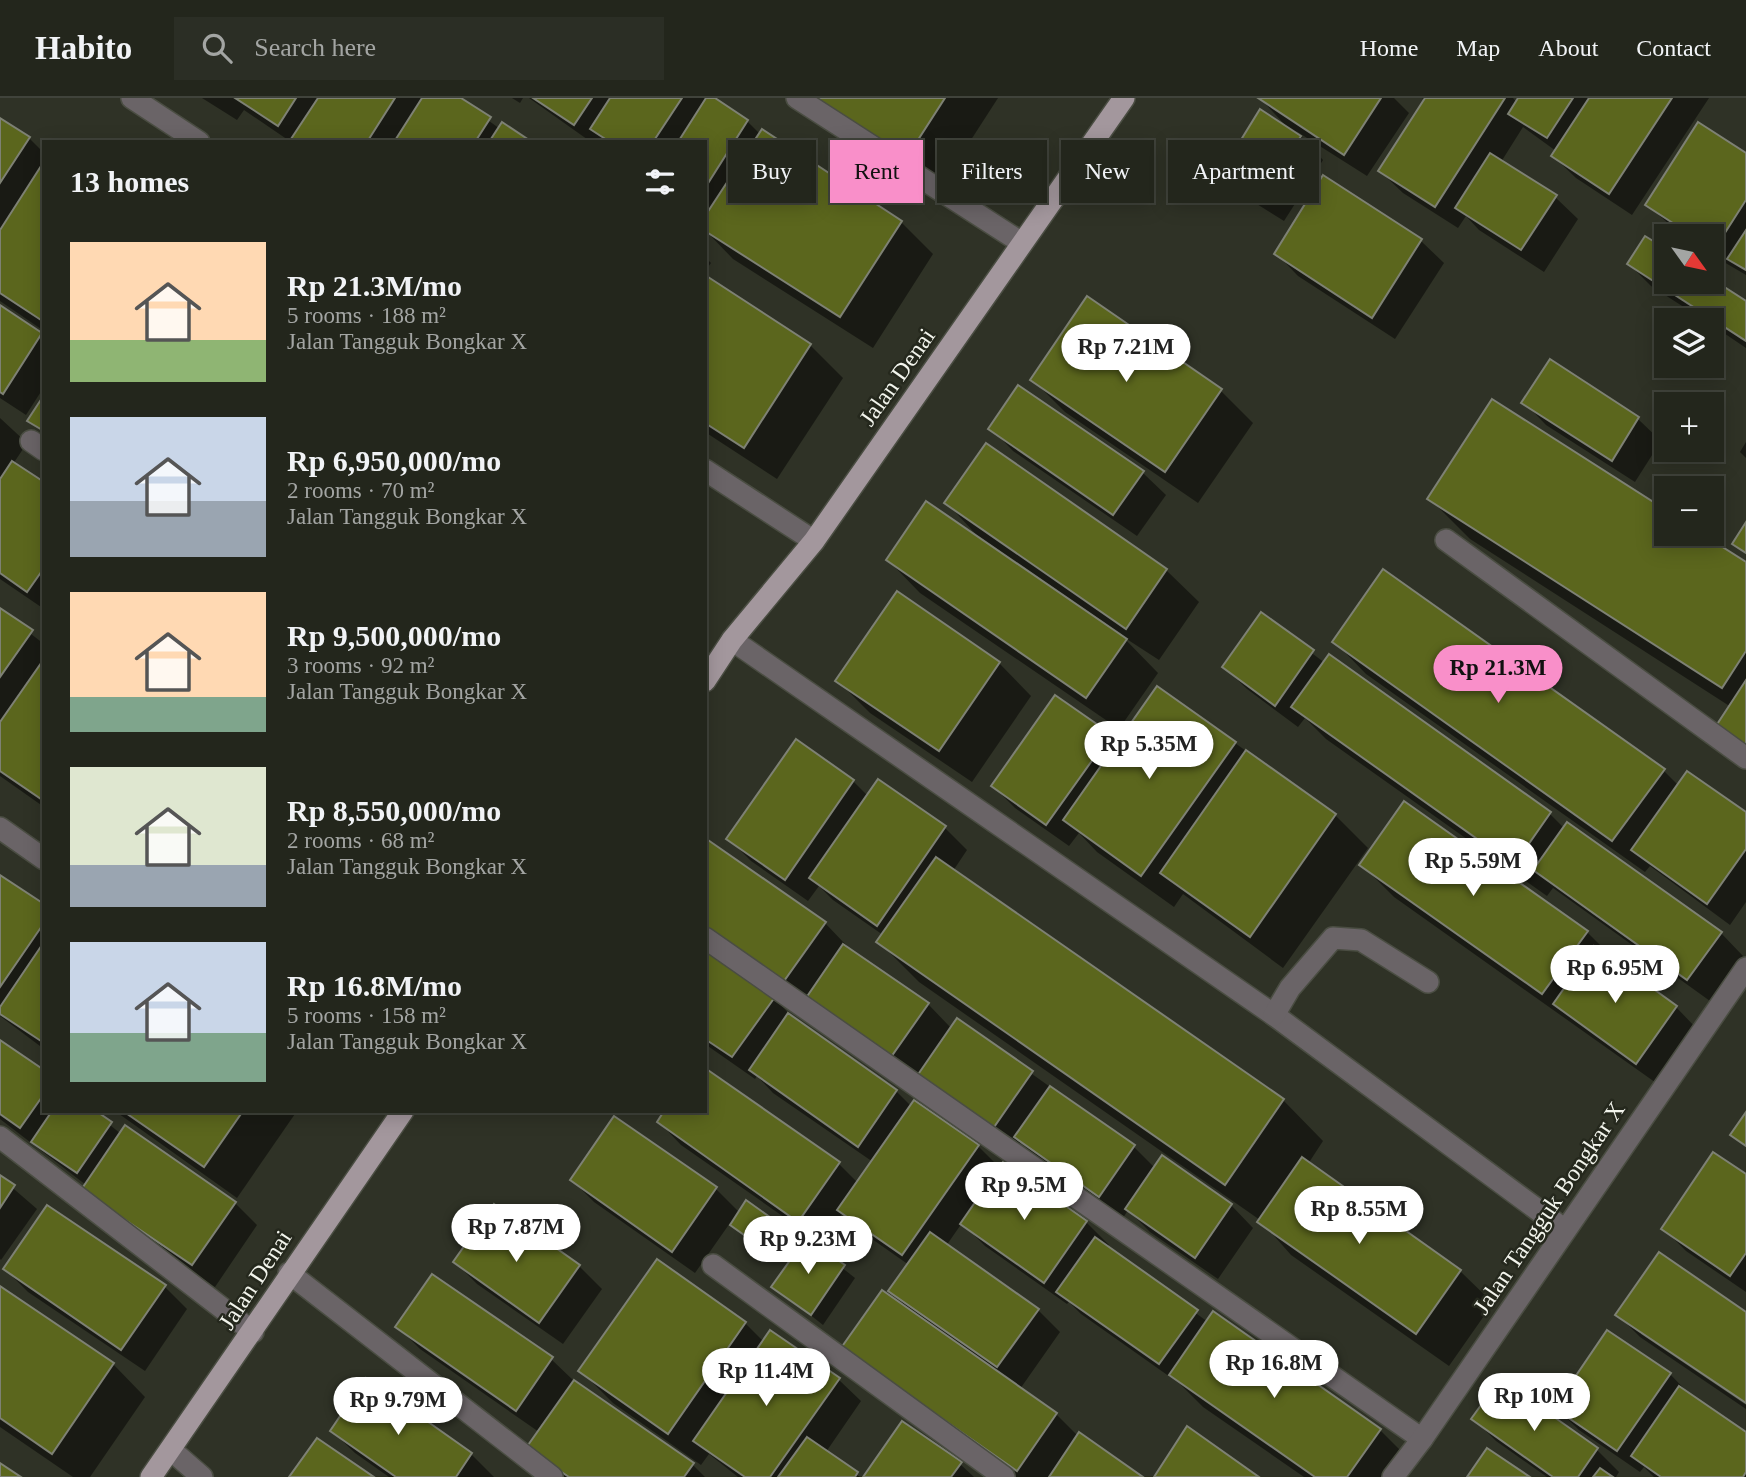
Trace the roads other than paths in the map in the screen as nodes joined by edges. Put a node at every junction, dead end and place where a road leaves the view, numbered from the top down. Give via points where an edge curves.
1 (132, 98) edge
2 (797, 98) edge
3 (1124, 98) edge
4 (196, 140) edge
5 (1022, 243) junction
6 (707, 471) edge
7 (1447, 540) dead end
8 (814, 541) junction
9 (732, 640) junction
10 (707, 678) edge
11 (1746, 758) edge
12 (0, 828) edge
13 (42, 858) edge
14 (707, 939) edge
15 (1746, 968) edge
16 (1428, 982) dead end
17 (1274, 1015) junction
18 (399, 1113) edge
19 (0, 1137) edge
20 (1565, 1230) junction
21 (713, 1265) dead end
22 (289, 1273) junction
23 (253, 1332) junction
24 (1422, 1439) junction
25 (171, 1450) junction
26 (151, 1477) edge
27 (202, 1477) edge
28 (552, 1477) edge
29 (1004, 1477) edge
30 (1393, 1477) edge

1 - 4 street
2 - 5 street
3 - 5 main road, Jalan Denai
5 - 8 main road, Jalan Denai
6 - 8 street
7 - 11 street
8 - 9 main road, Jalan Denai
9 - 10 main road, Jalan Denai
9 - 17 street
12 - 13 street
14 - 24 street
15 - 20 street, Jalan Tangguk Bongkar X
16 - 17 street via 1361,940 1334,938 1290,988
17 - 20 street
18 - 22 main road, Jalan Denai
19 - 23 street
20 - 24 street, Jalan Tangguk Bongkar X
21 - 29 street
22 - 23 main road, Jalan Denai
22 - 28 street
23 - 25 main road, Jalan Denai
24 - 30 street, Jalan Tangguk Bongkar X
25 - 26 main road, Jalan Denai
25 - 27 street

